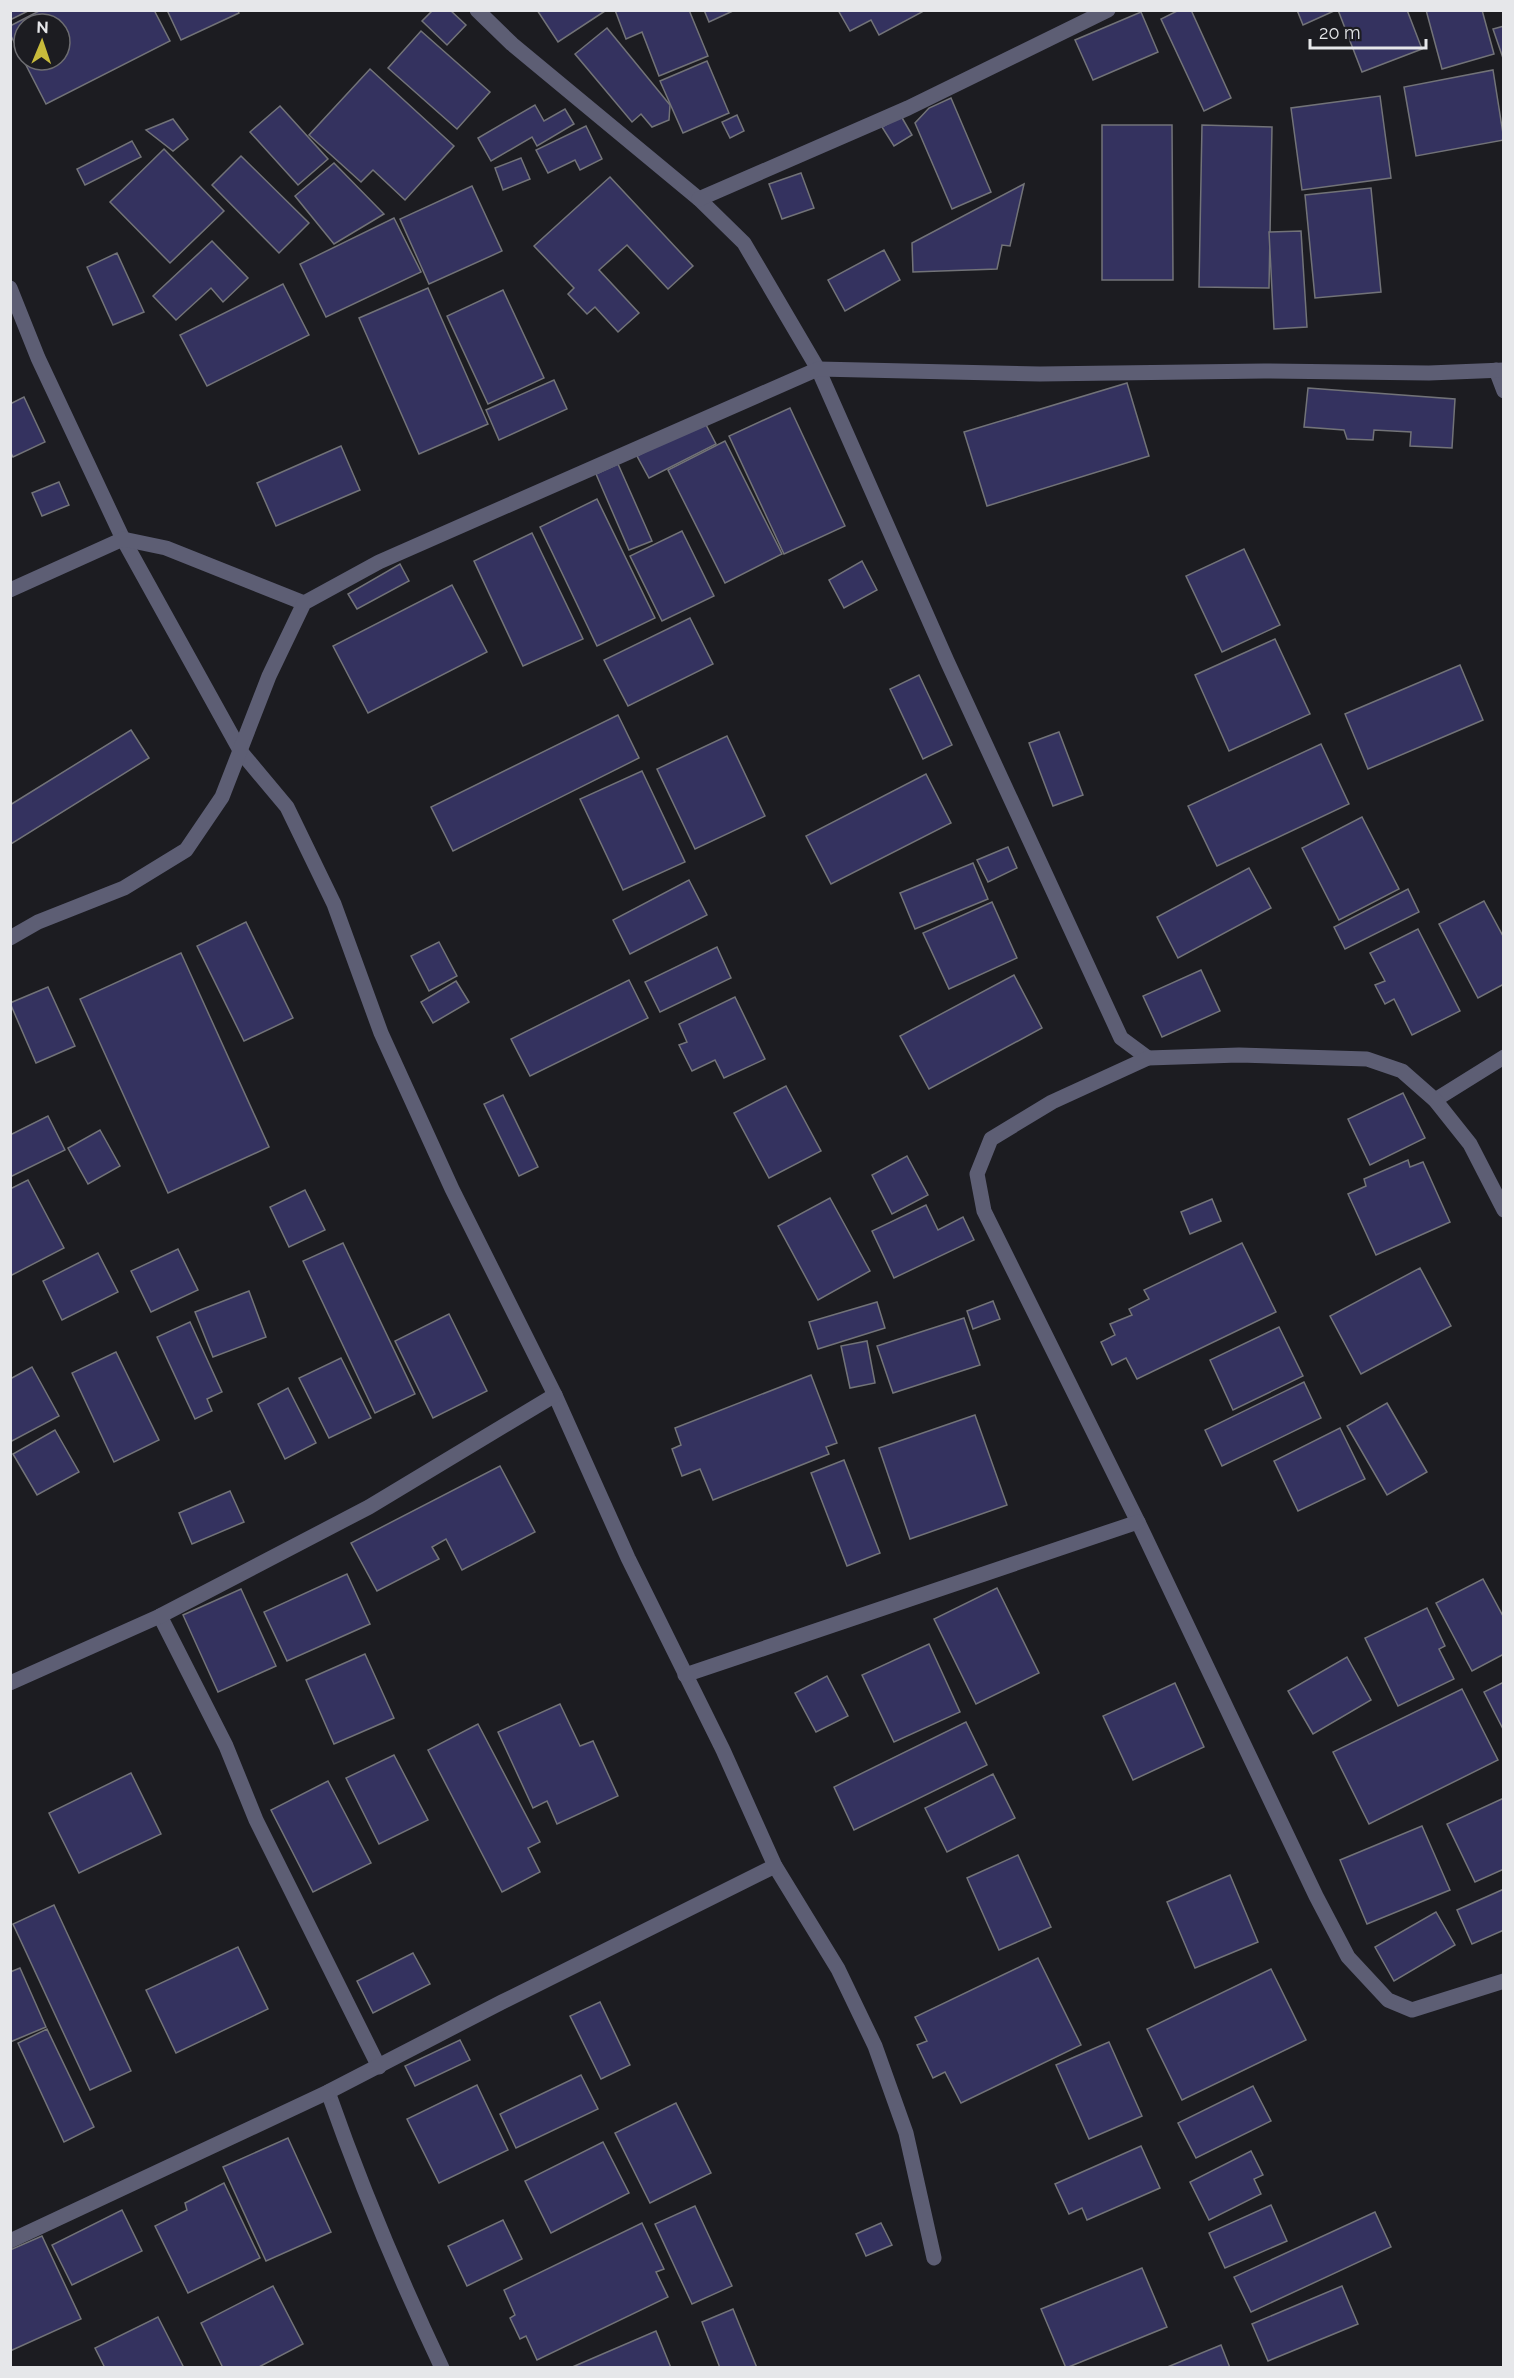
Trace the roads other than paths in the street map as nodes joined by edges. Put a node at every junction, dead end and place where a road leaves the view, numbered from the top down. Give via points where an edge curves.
1 (477, 10) edge
2 (1108, 10) edge
3 (699, 199) junction
4 (10, 288) edge
5 (818, 369) junction
6 (1499, 370) edge
7 (1503, 391) edge
8 (123, 539) junction
9 (10, 590) edge
10 (304, 603) junction
11 (241, 752) junction
12 (10, 938) edge
13 (1148, 1058) junction
14 (1503, 1058) edge
15 (1435, 1100) junction
16 (1503, 1210) edge
17 (555, 1395) junction
18 (1138, 1522) junction
19 (160, 1616) junction
20 (686, 1675) junction
21 (10, 1683) edge
22 (775, 1866) junction
23 (1503, 1982) edge
24 (379, 2067) junction
25 (328, 2092) junction
26 (10, 2241) edge
27 (934, 2258) dead end
28 (442, 2367) edge

1 - 3 street via 512,44
2 - 3 street via 908,108
3 - 5 street via 744,243
4 - 8 street
5 - 6 street via 1040,374
5 - 10 street via 379,562
5 - 13 street via 947,661 1122,1038
6 - 7 street
8 - 9 street
8 - 10 street via 166,548
8 - 11 street
10 - 11 street via 269,676
11 - 12 street via 222,797 186,850 124,888 38,922
11 - 17 street via 287,807 334,904 381,1033 452,1189
13 - 15 street via 1239,1055 1367,1059 1402,1071
13 - 18 street via 1052,1101 991,1139 977,1174 984,1210
14 - 15 street
15 - 16 street via 1470,1144
17 - 19 street via 369,1507
17 - 20 street
18 - 20 street
18 - 23 street via 1348,1957 1388,2000 1412,2010
19 - 21 street
19 - 24 street
20 - 22 street
22 - 24 street
22 - 27 street via 838,1969 875,2046 906,2133
24 - 25 street
25 - 26 street
25 - 28 street via 358,2179

